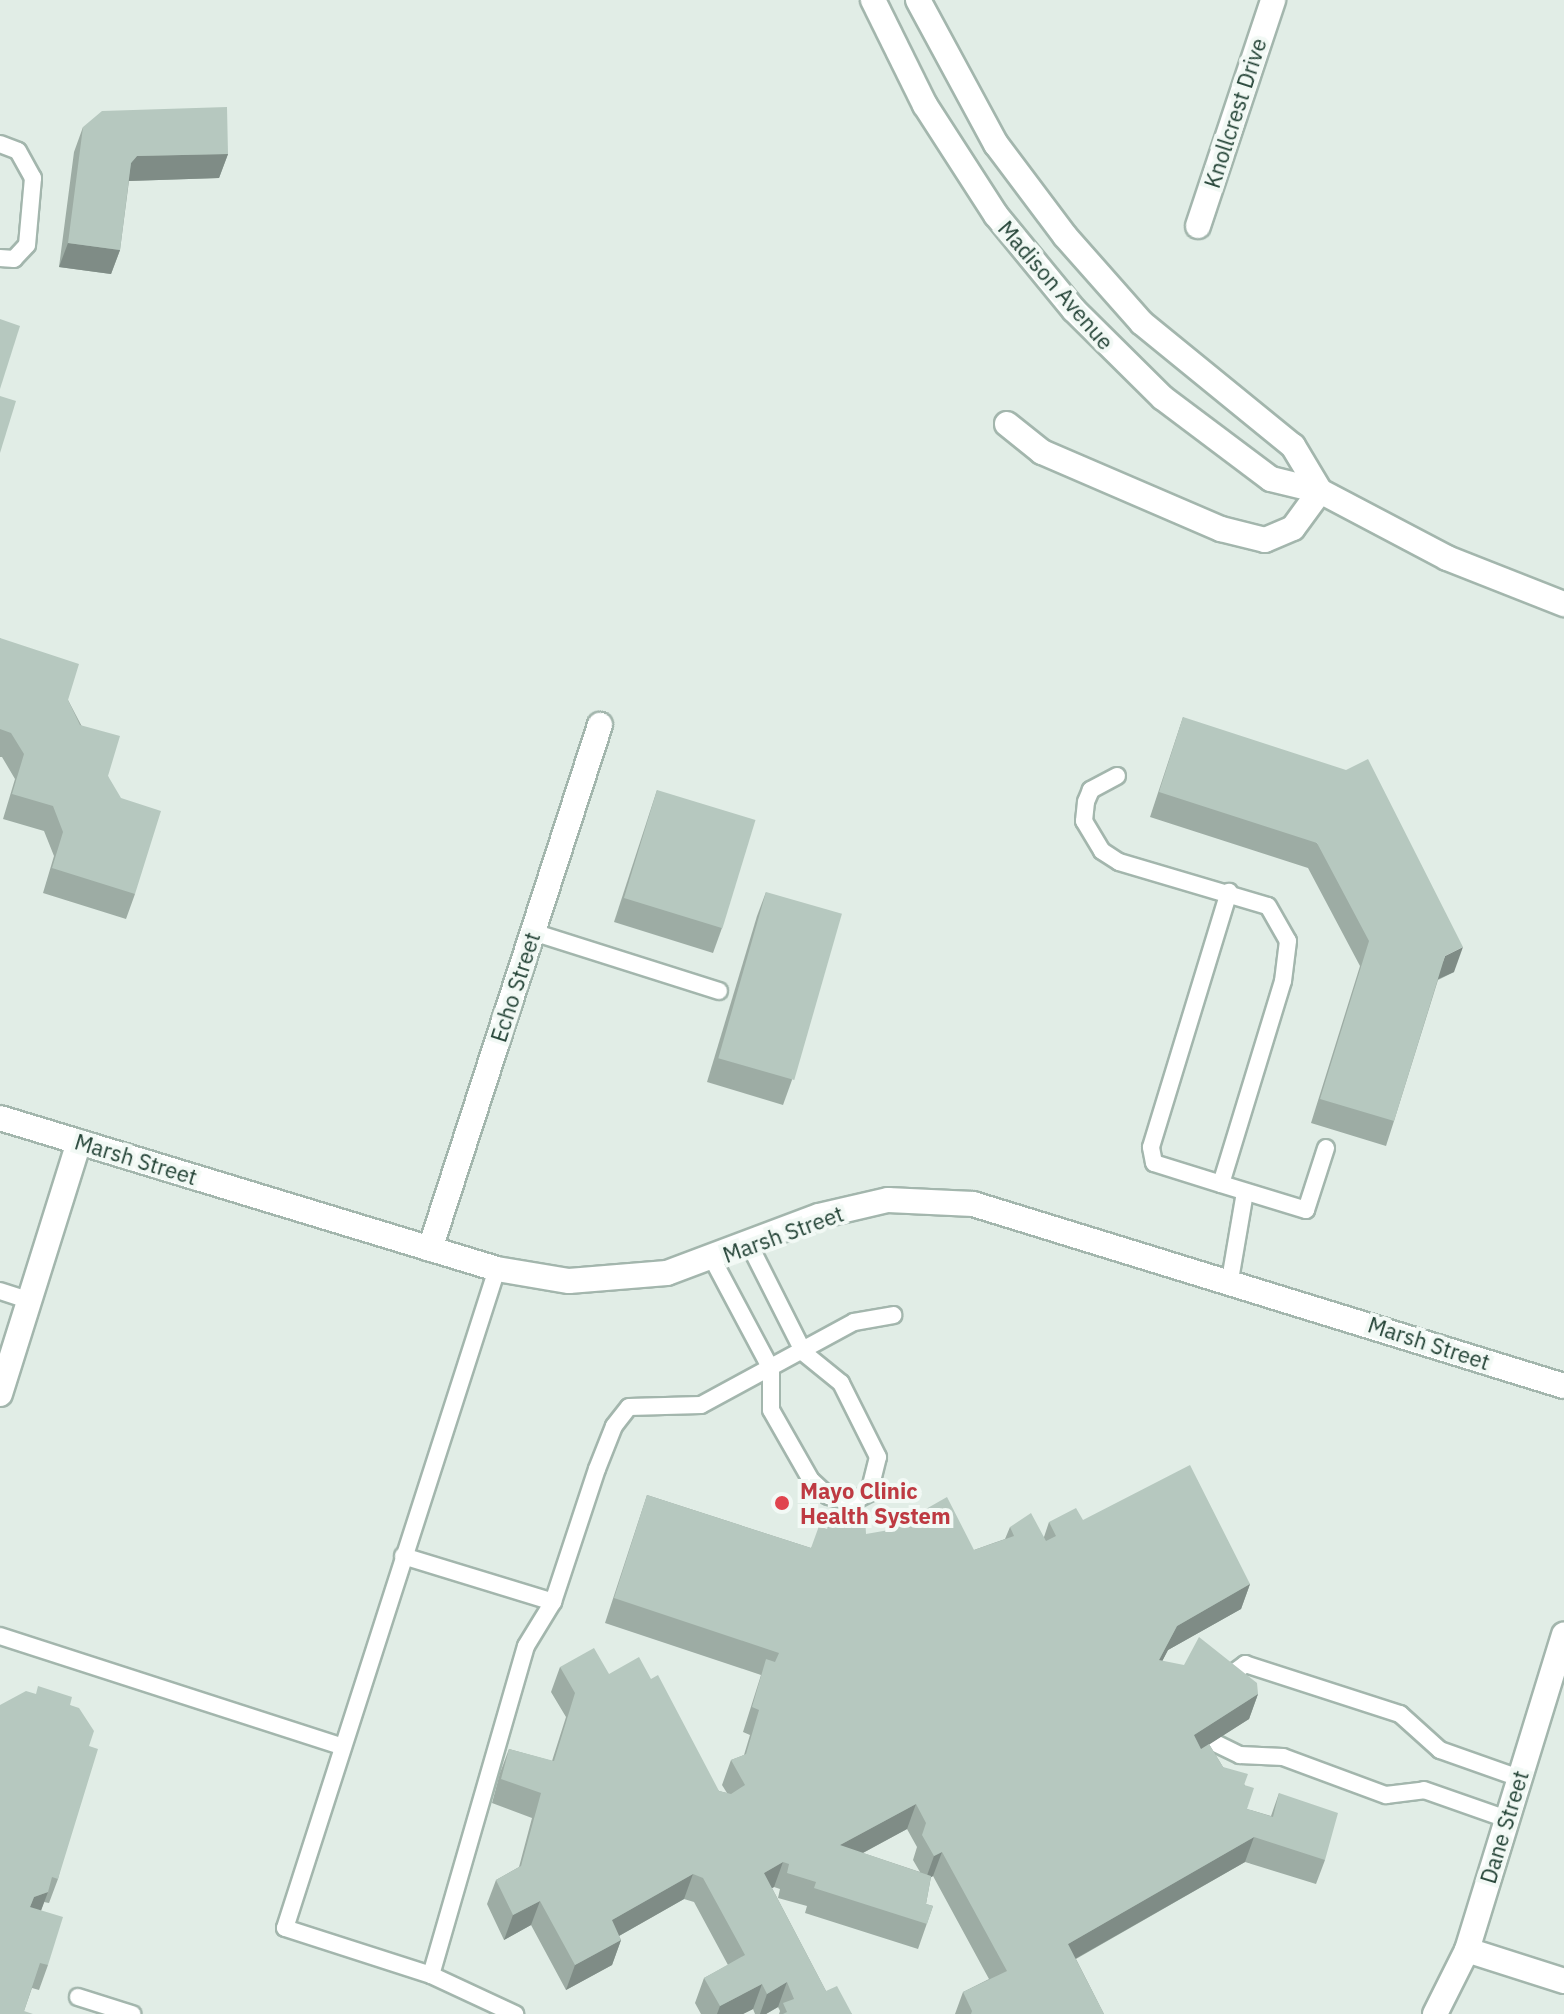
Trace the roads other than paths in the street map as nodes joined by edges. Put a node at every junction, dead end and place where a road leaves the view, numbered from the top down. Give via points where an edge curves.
1 (873, 0) edge
2 (918, 0) edge
3 (1273, 0) edge
4 (0, 144) edge
5 (1198, 226) dead end
6 (0, 258) edge
7 (1007, 424) dead end
8 (1320, 491) junction
9 (1564, 604) edge
10 (600, 725) dead end
11 (1117, 776) dead end
12 (1229, 892) junction
13 (533, 932) junction
14 (719, 991) dead end
15 (0, 1118) edge
16 (79, 1142) junction
17 (1326, 1148) dead end
18 (1221, 1184) junction
19 (1245, 1192) junction
20 (750, 1246) junction
21 (430, 1249) junction
22 (713, 1260) junction
23 (497, 1269) junction
24 (1230, 1280) junction
25 (0, 1291) edge
26 (30, 1301) junction
27 (893, 1315) dead end
28 (802, 1349) junction
29 (771, 1369) junction
30 (1564, 1386) edge
31 (0, 1394) edge
32 (403, 1556) junction
33 (553, 1602) junction
34 (1564, 1635) edge
35 (0, 1636) edge
36 (1218, 1683) edge
37 (1213, 1742) edge
38 (341, 1746) junction
39 (1519, 1778) junction
40 (1507, 1819) junction
41 (1467, 1950) junction
42 (431, 1975) junction
43 (1564, 1981) edge
44 (78, 1997) dead end
45 (132, 2014) edge
46 (515, 2014) edge
47 (1435, 2014) edge

1 - 8 street, Madison Avenue via 962,166 1074,310 1210,436 1271,479
2 - 8 street, Madison Avenue via 996,144 1065,236 1142,323 1293,446
3 - 5 street, Knollcrest Drive
4 - 6 lane via 18,151 33,178 27,245 14,259
7 - 8 street via 1042,452 1221,529 1265,540 1293,528
8 - 9 street, Madison Avenue via 1447,558
10 - 13 street, Echo Street
11 - 12 lane via 1091,790 1086,802 1084,821 1102,851 1119,862
12 - 18 lane via 1268,906 1288,941 1283,981
12 - 18 lane via 1151,1147 1154,1163
13 - 14 lane
13 - 21 street, Echo Street
15 - 16 street, Marsh Street
16 - 21 street, Marsh Street
16 - 26 street
17 - 19 lane via 1306,1210
18 - 19 lane
19 - 24 lane
20 - 22 street, Marsh Street
20 - 24 street, Marsh Street via 819,1216 888,1200 973,1204
20 - 28 lane
21 - 23 street, Marsh Street
22 - 23 street, Marsh Street via 667,1273 582,1281
22 - 29 lane
23 - 32 lane
24 - 30 street, Marsh Street
25 - 26 lane
26 - 31 street
27 - 28 lane via 854,1322
28 - 29 lane
28 - 29 lane via 841,1383 878,1457 869,1493 852,1502 828,1496 811,1480 771,1410
29 - 33 lane via 701,1405 629,1407 608,1440
32 - 33 lane
32 - 38 lane
33 - 42 lane via 526,1646
34 - 39 street, Dane Street
35 - 38 lane
36 - 39 lane via 1245,1664 1400,1714 1440,1750
37 - 40 lane via 1240,1755 1283,1757 1386,1795 1424,1790
38 - 42 lane via 285,1928
39 - 40 street, Dane Street
40 - 41 street, Dane Street
41 - 43 street
41 - 47 street, Dane Street
42 - 46 lane
44 - 45 lane

